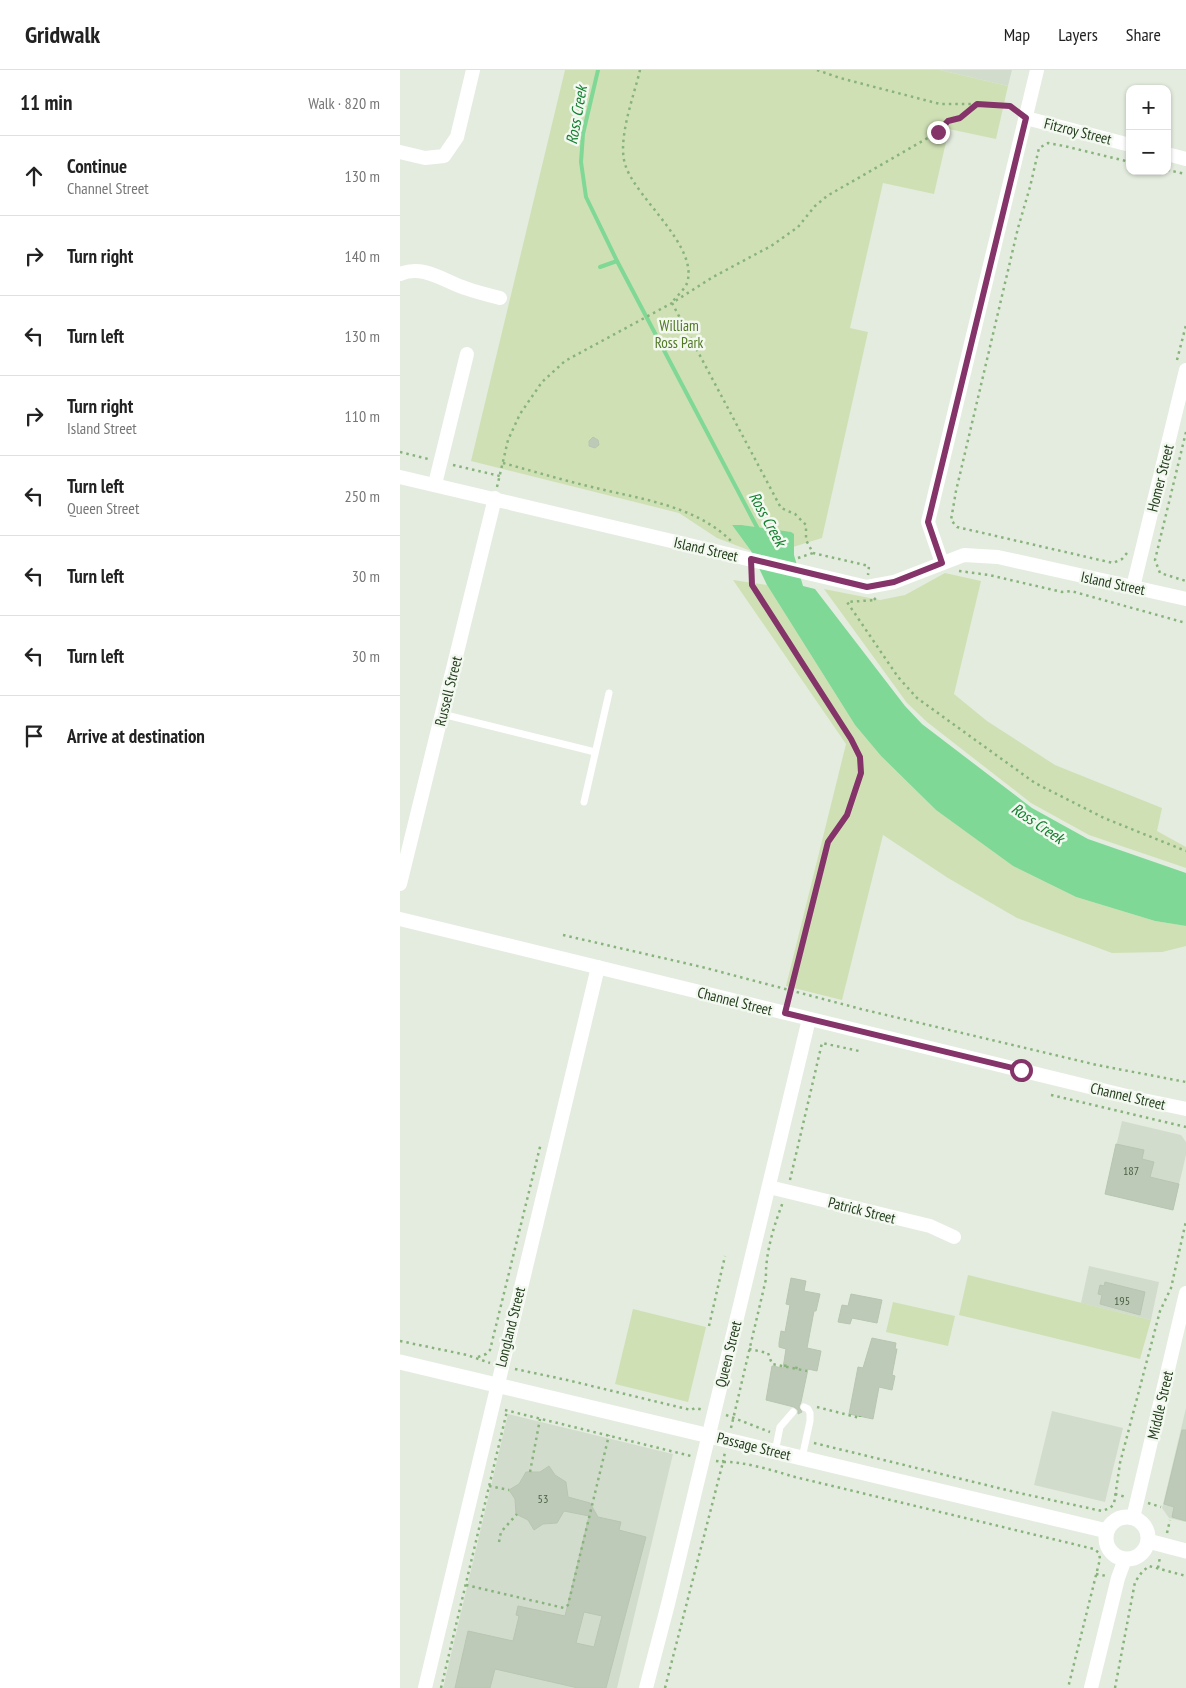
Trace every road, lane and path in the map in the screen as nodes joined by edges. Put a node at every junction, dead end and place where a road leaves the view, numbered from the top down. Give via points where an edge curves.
1 (473, 70) edge
2 (640, 70) edge
3 (817, 70) edge
4 (1037, 70) edge
5 (977, 104) junction
6 (1026, 118) junction
7 (1126, 143) edge
8 (400, 152) edge
9 (1171, 155) edge
10 (1186, 159) edge
11 (1126, 161) edge
12 (1171, 171) edge
13 (1186, 174) edge
14 (400, 274) edge
15 (500, 298) dead end
16 (672, 303) junction
17 (467, 354) dead end
18 (1186, 370) edge
19 (1186, 432) edge
20 (503, 463) junction
21 (400, 476) edge
22 (435, 484) junction
23 (495, 498) junction
24 (735, 545) dead end
25 (1130, 550) dead end
26 (813, 553) junction
27 (795, 558) dead end
28 (751, 559) junction
29 (942, 563) junction
30 (956, 571) dead end
31 (1186, 581) edge
32 (867, 587) junction
33 (1134, 587) junction
34 (884, 598) dead end
35 (1186, 599) edge
36 (876, 600) junction
37 (1186, 623) edge
38 (609, 693) dead end
39 (442, 714) junction
40 (595, 752) junction
41 (584, 802) dead end
42 (1186, 851) edge
43 (400, 884) edge
44 (400, 919) edge
45 (563, 935) dead end
46 (598, 967) junction
47 (790, 991) junction
48 (785, 1013) junction
49 (809, 1019) junction
50 (859, 1051) dead end
51 (1186, 1082) edge
52 (1051, 1095) dead end
53 (1186, 1109) edge
54 (1186, 1127) edge
55 (769, 1187) junction
56 (788, 1192) junction
57 (1186, 1221) edge
58 (954, 1237) dead end
59 (725, 1256) dead end
60 (1186, 1293) edge
61 (709, 1326) dead end
62 (400, 1341) edge
63 (750, 1349) junction
64 (786, 1361) dead end
65 (400, 1362) edge
66 (798, 1363) dead end
67 (501, 1366) junction
68 (785, 1366) junction
69 (796, 1369) junction
70 (807, 1371) dead end
71 (497, 1385) junction
72 (492, 1407) junction
73 (805, 1408) joint
74 (507, 1411) junction
75 (714, 1412) junction
76 (793, 1412) dead end
77 (733, 1416) junction
78 (860, 1416) dead end
79 (540, 1419) junction
80 (779, 1434) junction
81 (609, 1435) junction
82 (708, 1435) junction
83 (728, 1440) junction
84 (806, 1441) junction
85 (775, 1452) junction
86 (702, 1458) junction
87 (802, 1458) junction
88 (723, 1462) junction
89 (530, 1472) dead end
90 (489, 1486) junction
91 (509, 1490) dead end
92 (517, 1514) dead end
93 (1133, 1518) junction
94 (1107, 1531) junction
95 (1148, 1541) junction
96 (499, 1542) dead end
97 (1186, 1551) edge
98 (1125, 1559) junction
99 (1186, 1576) edge
100 (466, 1585) junction
101 (425, 1688) edge
102 (441, 1688) edge
103 (646, 1688) edge
104 (665, 1688) edge
105 (1068, 1688) edge
106 (1091, 1688) edge
107 (1115, 1688) edge

1 - 8 street via 458,137 444,156 425,158
2 - 16 path via 623,149 626,167 683,249 688,268 687,284
3 - 5 path via 940,104
4 - 6 street
5 - 6 path via 1010,106
5 - 16 path via 960,118 948,121 938,132 827,196 798,227 771,246
6 - 7 street, Fitzroy Street
6 - 29 street via 928,522
9 - 10 street
11 - 25 path via 1056,144 1048,143 1039,148 1015,238 951,520 957,527 1113,563
12 - 13 path
14 - 15 street via 431,273 464,288
16 - 20 path via 565,361 542,382 520,414 508,440
16 - 26 path via 780,508 795,514 806,525 806,540
17 - 22 street
18 - 33 street, Homer Street
19 - 31 path via 1155,560 1160,573
20 - 23 path
20 - 24 path via 673,507 706,522
21 - 22 street, Island Street
22 - 23 street, Island Street
23 - 28 street, Island Street
23 - 39 street, Russell Street
26 - 27 path
26 - 32 path via 869,566
28 - 32 street, Island Street
28 - 47 path via 752,585 860,757 861,773 847,815 828,842
29 - 32 street, Island Street via 894,582
29 - 33 street, Island Street via 964,555 998,557
30 - 37 path via 1062,592 1071,591
32 - 36 path
33 - 35 street, Island Street
34 - 36 path
36 - 42 path via 848,602 898,677 918,698 1035,783 1104,818
38 - 40 lane
39 - 40 lane
39 - 43 street, Russell Street
40 - 41 lane
44 - 46 street, Channel Street
45 - 47 path
46 - 48 street, Channel Street
46 - 67 street, Longland Street
47 - 48 path
47 - 51 path via 1097,1065
48 - 49 street, Channel Street
49 - 53 street, Channel Street
49 - 55 street, Queen Street
50 - 56 path via 822,1043
52 - 54 path
55 - 56 street, Patrick Street
55 - 75 street, Queen Street
56 - 58 street, Patrick Street via 930,1226
56 - 63 path via 767,1258 766,1279
57 - 84 path via 1171,1288 1160,1311 1120,1462 1114,1504 1110,1508 1102,1511 1019,1493
59 - 61 path
60 - 93 street, Middle Street
62 - 67 path via 467,1355
63 - 68 path via 768,1354 772,1364
63 - 77 path
64 - 68 path
65 - 71 street, Passage Street
66 - 69 path
67 - 71 street, Longland Street
67 - 75 path via 691,1410
68 - 69 path
69 - 70 path
71 - 72 street, Longland Street
71 - 82 street, Passage Street
72 - 74 path
72 - 101 street, Longland Street
73 - 78 path via 808,1404
73 - 84 lane via 811,1416
74 - 79 path
74 - 90 path
75 - 77 path
75 - 82 street, Queen Street
76 - 80 lane via 784,1421
77 - 80 path
77 - 83 path
79 - 81 path
79 - 89 path
80 - 85 lane
81 - 86 path
81 - 100 path via 568,1605 564,1608
82 - 83 street, Passage Street
82 - 86 street, Queen Street
83 - 85 street, Passage Street
83 - 88 path
84 - 87 lane
85 - 87 street, Passage Street
86 - 88 path
86 - 103 street, Queen Street
87 - 94 street, Passage Street
88 - 104 path
88 - 105 path via 741,1462 1094,1550 1100,1559
90 - 91 path
90 - 100 path
92 - 96 path via 501,1532
93 - 94 street via 1115,1521
93 - 95 street via 1143,1524
94 - 98 street via 1109,1549
95 - 97 street
95 - 98 street via 1137,1556
98 - 106 street
99 - 107 path via 1149,1566 1135,1582
100 - 102 path

